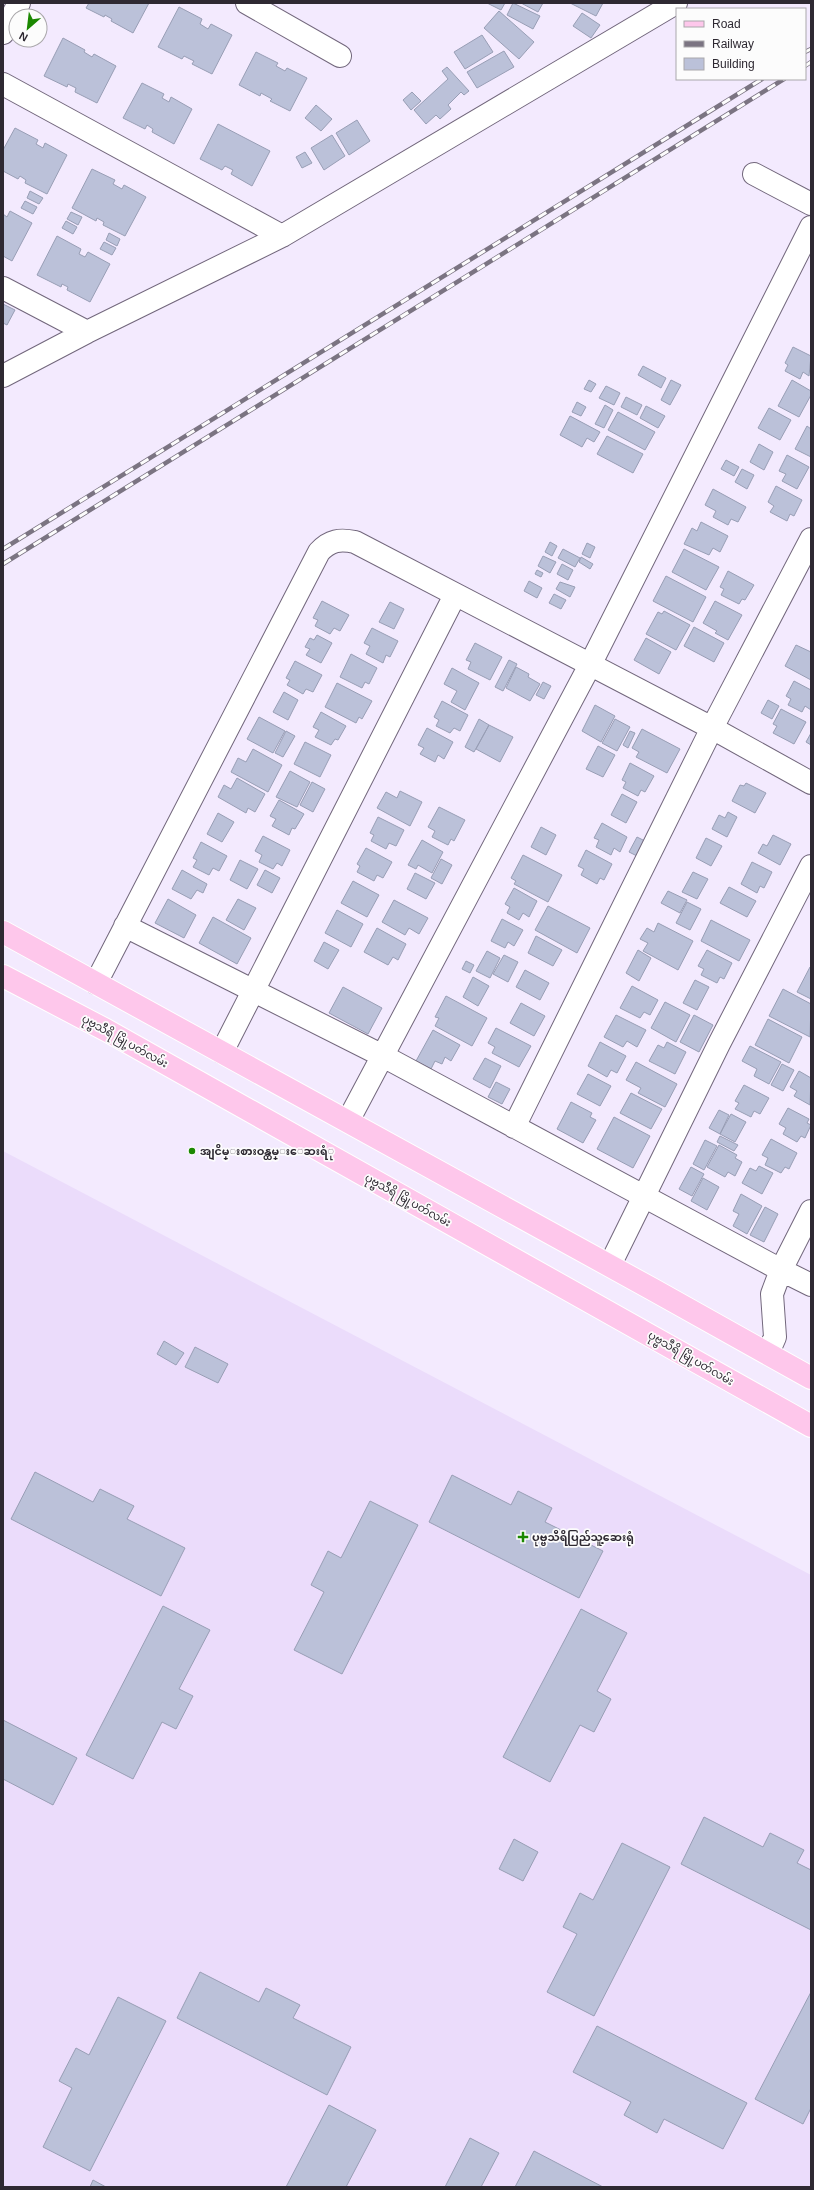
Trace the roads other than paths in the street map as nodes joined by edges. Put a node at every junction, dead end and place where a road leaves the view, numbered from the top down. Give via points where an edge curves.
1 (19, 3) edge
2 (247, 3) edge
3 (676, 3) edge
4 (3, 33) edge
5 (340, 56) dead end
6 (3, 84) edge
7 (754, 174) dead end
8 (811, 204) edge
9 (811, 228) edge
10 (282, 236) junction
11 (3, 288) edge
12 (87, 332) junction
13 (3, 376) edge
14 (811, 539) edge
15 (455, 595) junction
16 (590, 665) junction
17 (712, 728) junction
18 (811, 783) edge
19 (811, 866) edge
20 (126, 926) junction
21 (3, 932) edge
22 (3, 976) edge
23 (96, 983) junction
24 (254, 991) junction
25 (222, 1052) junction
26 (383, 1056) junction
27 (348, 1121) junction
28 (514, 1127) junction
29 (644, 1197) junction
30 (811, 1211) edge
31 (610, 1265) junction
32 (781, 1270) junction
33 (811, 1285) edge
34 (768, 1353) junction
35 (811, 1378) edge
36 (811, 1426) edge

1 - 4 street
2 - 5 street
3 - 10 street
6 - 10 street
7 - 8 street
9 - 16 street
10 - 12 street
11 - 12 street
12 - 13 street
14 - 17 street
15 - 16 street
15 - 20 street via 355,542 334,541 325,545 319,552
15 - 24 street
16 - 17 street
16 - 26 street
17 - 18 street
17 - 28 street
19 - 29 street
20 - 23 street
20 - 24 street
21 - 23 main road
22 - 36 main road, ပုဗ္ဗသီရိ မြို့ပတ်လမ်း via 106,1030
23 - 25 main road
24 - 25 street
24 - 26 street
25 - 27 main road
26 - 27 street
26 - 28 street
27 - 31 main road
28 - 29 street
29 - 31 street
29 - 32 street
30 - 32 street
31 - 34 main road
32 - 33 street
32 - 34 street via 772,1294 775,1337
34 - 35 main road

